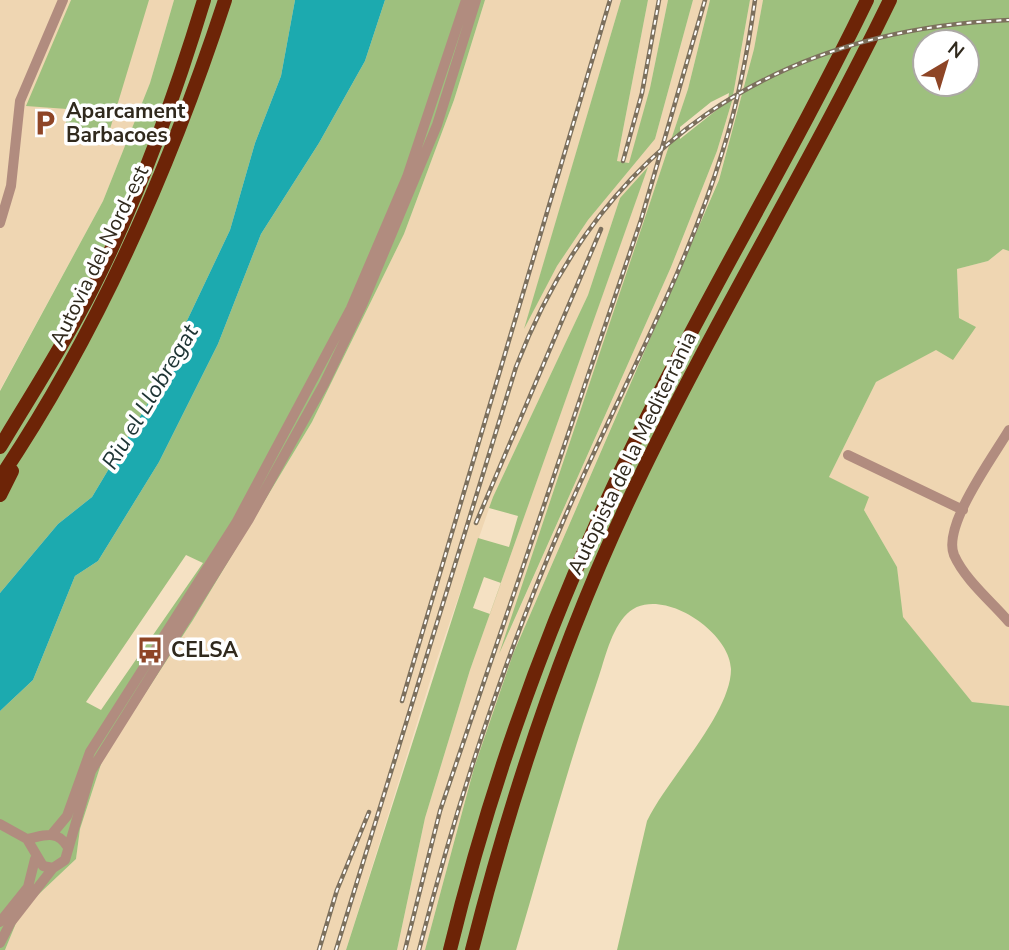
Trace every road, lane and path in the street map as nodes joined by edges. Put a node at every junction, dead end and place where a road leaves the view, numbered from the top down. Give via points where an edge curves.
1 (63, 0) edge
2 (204, 0) edge
3 (225, 0) edge
4 (466, 0) edge
5 (476, 0) edge
6 (867, 0) edge
7 (890, 0) edge
8 (0, 222) edge
9 (38, 421) junction
10 (1009, 430) edge
11 (0, 447) edge
12 (848, 455) dead end
13 (0, 478) edge
14 (0, 495) edge
15 (963, 510) junction
16 (1009, 622) edge
17 (0, 824) edge
18 (48, 835) junction
19 (27, 839) junction
20 (67, 846) junction
21 (35, 855) junction
22 (53, 868) junction
23 (0, 922) edge
24 (0, 943) edge
25 (450, 950) edge
26 (472, 950) edge

1 - 8 street via 20,101 11,186
2 - 11 highway, Autovia del Nord-est via 177,87 131,205 92,289
3 - 9 highway, Autovia del Nord-est via 148,211
4 - 18 street via 407,177 351,308 236,523 90,752 67,816
5 - 20 street via 437,125 351,328 249,519 91,771
6 - 25 highway, Autopista de la Mediterrània via 660,391 596,525 505,758
7 - 26 highway, Autopista de la Mediterrània via 681,394 609,543 546,702
9 - 13 highway, Autovia del Nord-est
9 - 14 highway
10 - 15 street
12 - 15 street
15 - 16 street via 951,536 954,555
17 - 19 street
18 - 19 street
18 - 20 street via 60,837
18 - 21 street via 36,843
19 - 21 street
20 - 22 street via 65,860
21 - 22 street via 43,866
21 - 23 street via 28,887
22 - 24 street

